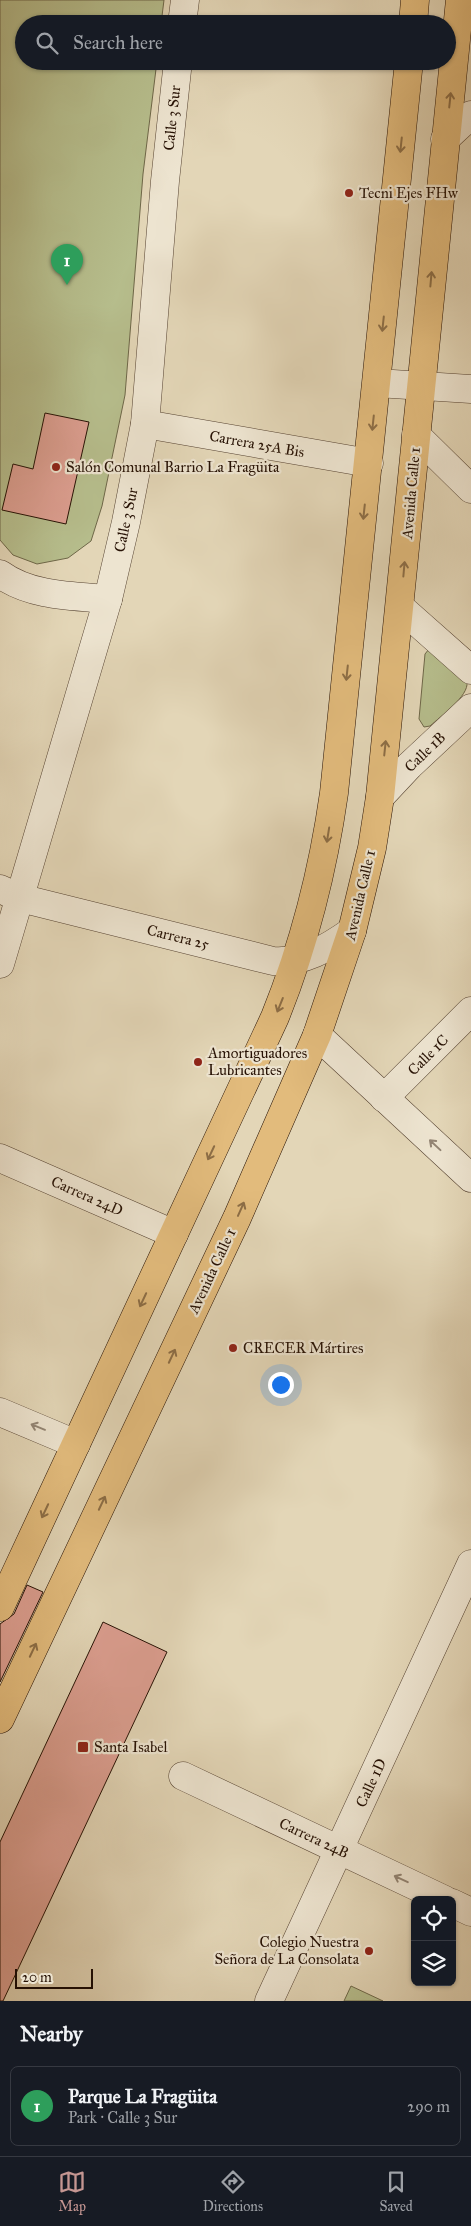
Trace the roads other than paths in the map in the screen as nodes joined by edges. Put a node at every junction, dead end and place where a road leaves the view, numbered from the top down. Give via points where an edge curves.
1 (185, 0) edge
2 (415, 0) edge
3 (460, 0) edge
4 (183, 15) edge
5 (414, 15) edge
6 (456, 37) edge
7 (177, 70) edge
8 (408, 70) edge
9 (452, 70) edge
10 (471, 115) edge
11 (445, 140) junction
12 (377, 383) junction
13 (421, 387) junction
14 (471, 389) edge
15 (145, 424) junction
16 (416, 435) junction
17 (369, 463) junction
18 (471, 489) edge
19 (0, 574) edge
20 (108, 598) junction
21 (400, 607) junction
22 (471, 670) edge
23 (471, 708) edge
24 (380, 796) junction
25 (10, 893) edge
26 (352, 931) junction
27 (297, 960) junction
28 (0, 964) edge
29 (471, 1011) edge
30 (317, 1036) junction
31 (384, 1098) junction
32 (0, 1158) edge
33 (471, 1178) edge
34 (174, 1234) junction
35 (0, 1412) edge
36 (76, 1444) junction
37 (469, 1572) edge
38 (0, 1607) edge
39 (0, 1719) edge
40 (184, 1776) dead end
41 (340, 1850) junction
42 (437, 1896) edge
43 (456, 1905) edge
44 (471, 1912) edge
45 (269, 2001) edge

1 - 4 street
2 - 5 main road
6 -> 3 main road, Avenida Calle 1
7 - 15 street, Calle 3 Sur
8 -> 12 main road
11 -> 9 main road, Avenida Calle 1
10 - 11 street
13 -> 11 main road, Avenida Calle 1
12 - 13 street
12 -> 17 main road
13 - 14 street
13 - 16 main road, Avenida Calle 1
15 - 17 street, Carrera 25A Bis
15 - 20 street, Calle 3 Sur
16 - 18 street
21 -> 16 main road, Avenida Calle 1
17 -> 27 main road via 328,841
19 - 20 street via 14,584 32,589
20 - 25 street, Calle 3 Sur
21 - 22 street
24 -> 21 main road, Avenida Calle 1
23 - 24 street, Calle 1B
24 - 26 main road, Avenida Calle 1 via 372,848
25 - 27 street, Carrera 25 via 273,962
25 - 28 street, Calle 3 Sur
26 - 27 street, Carrera 25 via 330,946
26 - 30 main road, Avenida Calle 1
27 -> 34 main road via 275,1017
29 - 31 street, Calle 1C
30 - 31 street
39 -> 30 main road, Avenida Calle 1 via 237,1218
33 -> 31 street
32 - 34 street, Carrera 24D
34 -> 36 main road
36 -> 35 street
36 -> 38 main road
37 - 41 street, Calle 1D
40 - 41 street, Carrera 24B
42 -> 41 street, Carrera 24B
41 - 45 street, Calle 1D
43 - 44 street

